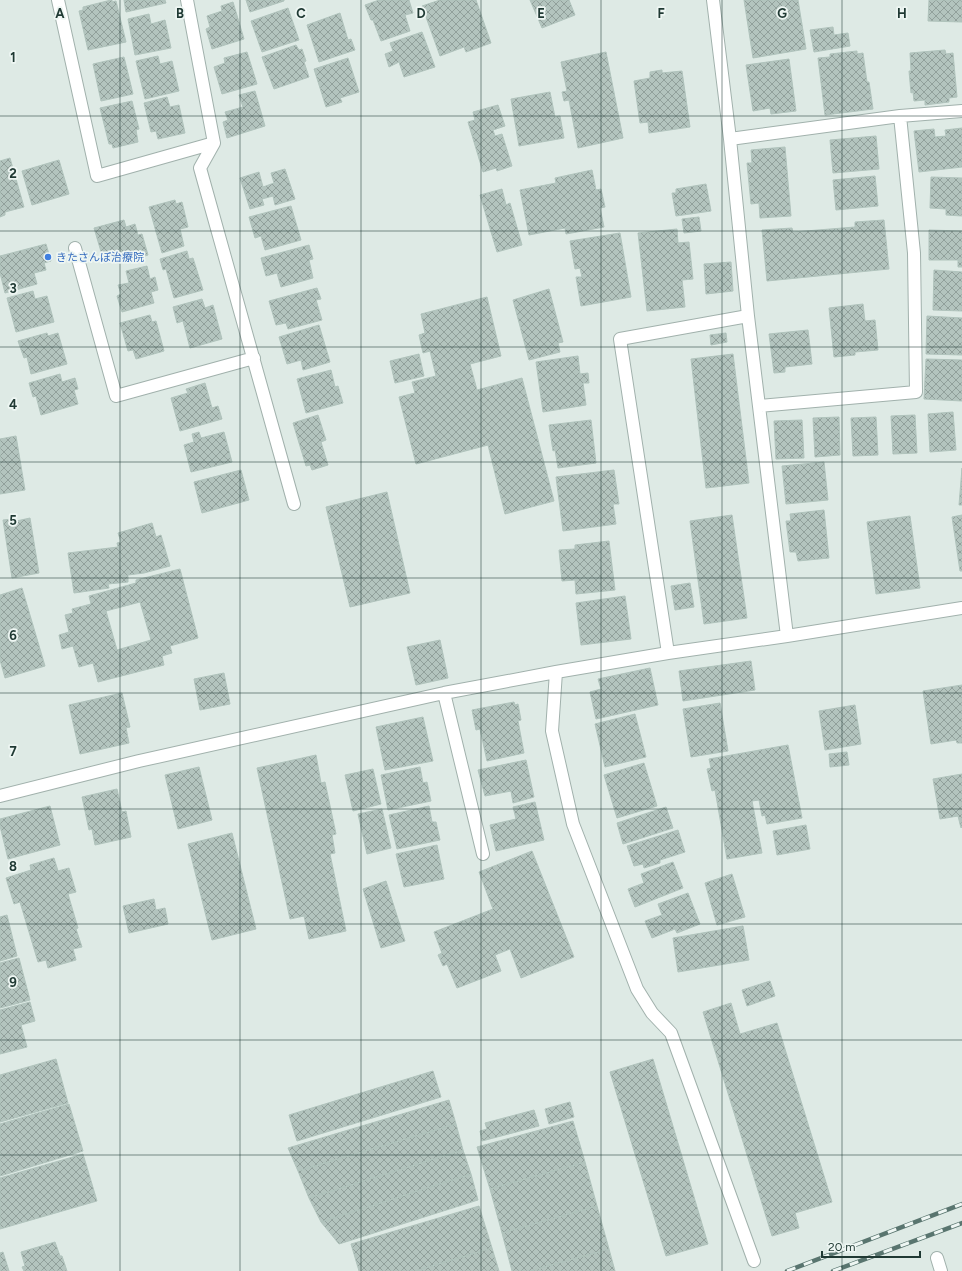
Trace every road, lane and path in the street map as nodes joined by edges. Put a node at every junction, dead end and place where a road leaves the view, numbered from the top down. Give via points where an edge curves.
1 (58, 0) edge
2 (187, 0) edge
3 (713, 0) edge
4 (962, 111) edge
5 (900, 116) junction
6 (730, 138) junction
7 (214, 143) junction
8 (75, 248) dead end
9 (748, 316) junction
10 (254, 358) junction
11 (759, 406) junction
12 (294, 504) dead end
13 (962, 608) edge
14 (787, 636) junction
15 (668, 653) junction
16 (556, 672) junction
17 (444, 694) junction
18 (0, 796) edge
19 (483, 854) dead end
20 (937, 1258) dead end
21 (754, 1261) dead end
22 (941, 1271) edge

1 - 7 street via 97,176
2 - 7 street
3 - 6 street
4 - 5 street
5 - 6 street
5 - 11 street via 914,253 916,392
6 - 9 street
7 - 10 street via 200,168
8 - 10 street via 116,396
9 - 11 street
9 - 15 street via 620,339
10 - 12 street
11 - 14 street
13 - 14 street
14 - 15 street
15 - 16 street
16 - 17 street
16 - 21 street via 552,731 573,824 637,989 652,1013 671,1033
17 - 18 street via 139,761
17 - 19 street
20 - 22 street

